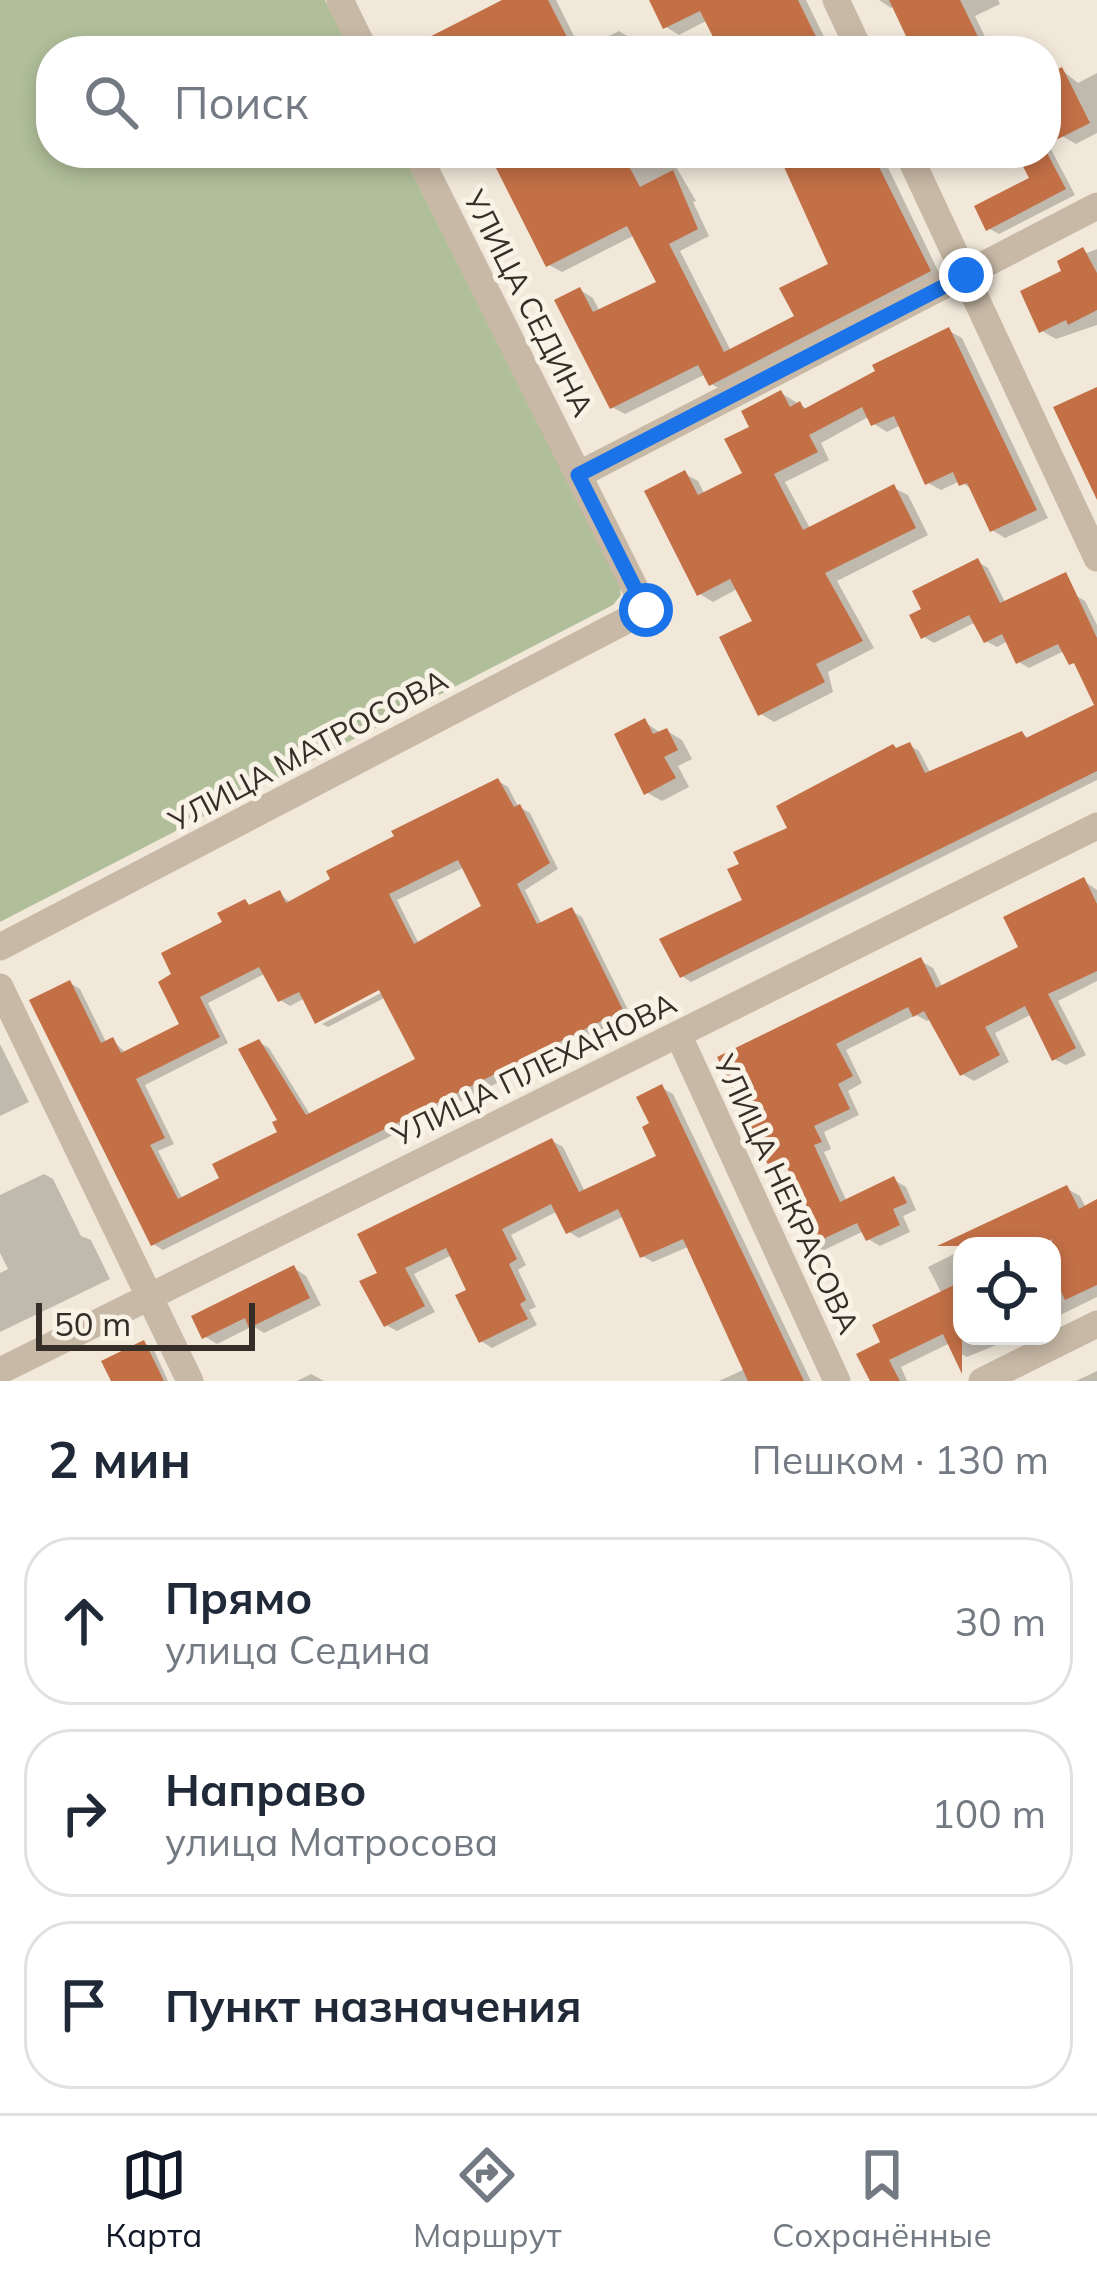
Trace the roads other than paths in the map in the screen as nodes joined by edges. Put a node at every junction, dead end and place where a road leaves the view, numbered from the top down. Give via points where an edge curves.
1 (341, 0) edge
2 (836, 0) edge
3 (358, 36) edge
4 (853, 36) edge
5 (424, 168) edge
6 (915, 168) edge
7 (1097, 206) edge
8 (966, 275) junction
9 (578, 475) junction
10 (1097, 558) edge
11 (646, 610) joint
12 (1097, 826) edge
13 (0, 947) edge
14 (0, 987) edge
15 (678, 1034) junction
16 (149, 1297) junction
17 (1097, 1324) edge
18 (0, 1371) edge
19 (190, 1381) edge
20 (837, 1381) edge
21 (982, 1381) edge

1 - 3 street
2 - 4 street
5 - 9 street, УЛИЦА СЕДИНА
6 - 8 street
7 - 8 street
8 - 9 street
8 - 10 street
9 - 11 street, УЛИЦА СЕДИНА
11 - 13 street, УЛИЦА МАТРОСОВА
12 - 15 street, УЛИЦА ПЛЕХАНОВА
14 - 16 street
15 - 16 street, УЛИЦА ПЛЕХАНОВА
15 - 20 street, УЛИЦА НЕКРАСОВА
16 - 18 street, УЛИЦА ПЛЕХАНОВА
16 - 19 street
17 - 21 street

